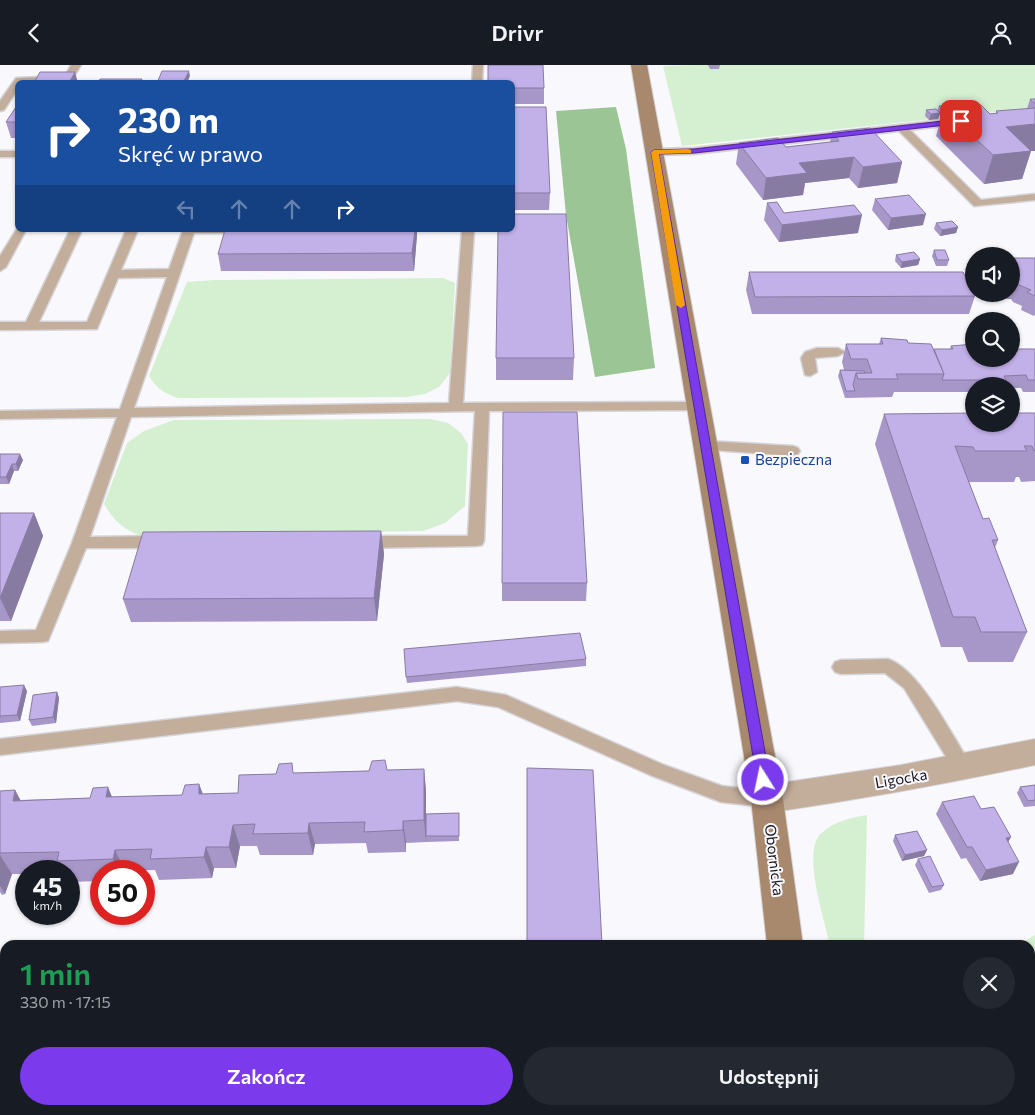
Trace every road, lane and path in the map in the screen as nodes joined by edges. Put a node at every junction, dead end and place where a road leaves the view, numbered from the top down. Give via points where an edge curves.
1 (76, 65) edge
2 (478, 65) edge
3 (639, 65) edge
4 (18, 80) edge
5 (477, 80) edge
6 (15, 85) edge
7 (0, 108) edge
8 (971, 120) edge
9 (902, 127) junction
10 (654, 152) junction
11 (0, 154) edge
12 (15, 154) edge
13 (1035, 197) edge
14 (19, 232) edge
15 (75, 232) edge
16 (131, 232) edge
17 (188, 232) edge
18 (468, 232) edge
19 (0, 267) edge
20 (172, 273) junction
21 (114, 274) junction
22 (0, 326) edge
23 (31, 326) junction
24 (838, 352) dead end
25 (810, 372) dead end
26 (482, 406) junction
27 (698, 406) junction
28 (456, 407) junction
29 (125, 411) junction
30 (0, 415) edge
31 (704, 446) junction
32 (793, 451) dead end
33 (177, 542) edge
34 (352, 542) edge
35 (80, 543) junction
36 (0, 637) edge
37 (841, 667) dead end
38 (0, 747) edge
39 (1035, 752) edge
40 (963, 768) junction
41 (767, 799) junction
42 (784, 940) edge

1 - 4 lane via 68,79
2 - 5 lane
3 - 10 main road, Obornicka
6 - 7 lane
8 - 9 lane
9 - 10 lane via 694,151
9 - 13 lane via 978,204
10 - 27 main road, Obornicka
11 - 12 lane
14 - 19 lane
15 - 23 lane
16 - 21 lane
17 - 20 lane
18 - 28 lane
20 - 21 lane
20 - 29 lane
21 - 23 lane via 92,326
22 - 23 lane
24 - 25 lane via 810,355
26 - 27 lane
26 - 28 lane
26 - 34 lane via 476,541
27 - 31 main road, Obornicka
28 - 29 lane
29 - 30 lane
29 - 35 lane
31 - 32 lane
31 - 41 main road, Obornicka
33 - 35 lane
35 - 36 lane via 42,637
37 - 40 lane via 888,666 910,683
38 - 41 lane via 457,694 500,700 657,770 721,794
39 - 40 street, Ligocka
40 - 41 street, Ligocka
41 - 42 main road, Obornicka

